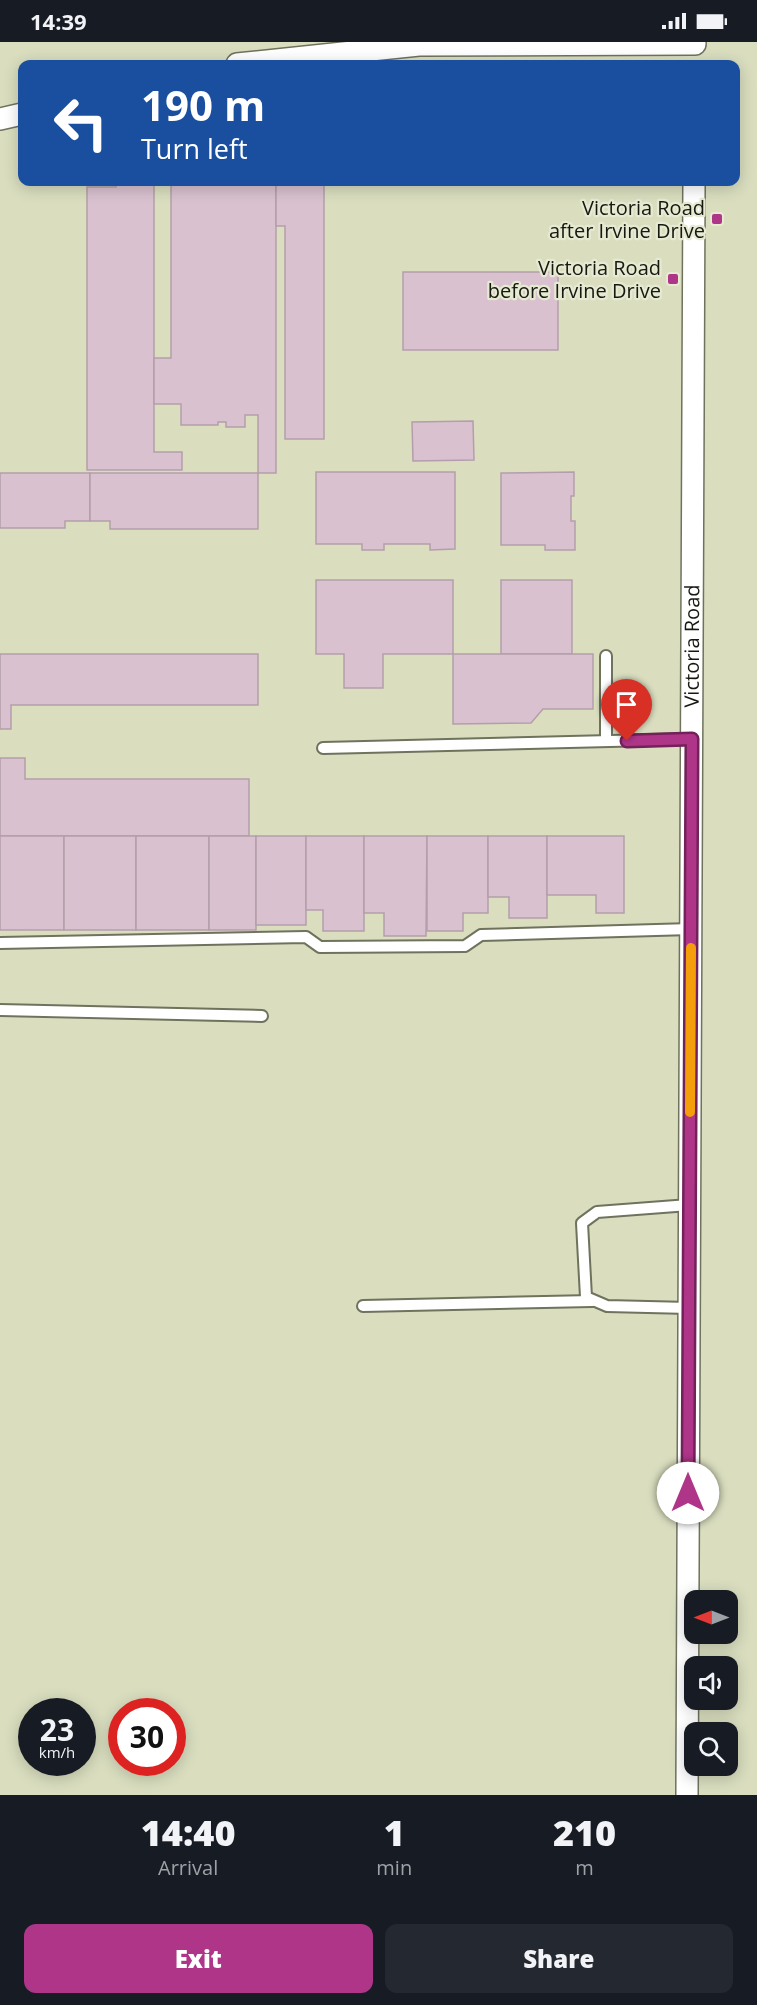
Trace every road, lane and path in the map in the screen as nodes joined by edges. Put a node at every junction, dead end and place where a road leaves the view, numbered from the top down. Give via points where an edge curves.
1 (695, 50) edge
2 (275, 60) edge
3 (18, 115) edge
4 (0, 119) edge
5 (694, 186) edge
6 (606, 656) dead end
7 (692, 739) junction
8 (606, 741) junction
9 (323, 748) dead end
10 (691, 929) junction
11 (0, 943) edge
12 (0, 1010) edge
13 (262, 1016) dead end
14 (689, 1204) junction
15 (595, 1301) junction
16 (363, 1306) dead end
17 (689, 1308) junction
18 (687, 1795) edge

1 - 2 street via 419,45
3 - 4 street
5 - 7 street, Victoria Road
6 - 8 lane
7 - 8 lane
7 - 10 street, Victoria Road
8 - 9 lane
10 - 11 lane via 481,935 465,946 320,947 306,937
10 - 14 street, Victoria Road
12 - 13 lane
14 - 15 lane via 597,1212 582,1223 586,1297
14 - 17 street, Victoria Road
15 - 16 lane
15 - 17 lane via 607,1306
17 - 18 street, Victoria Road

